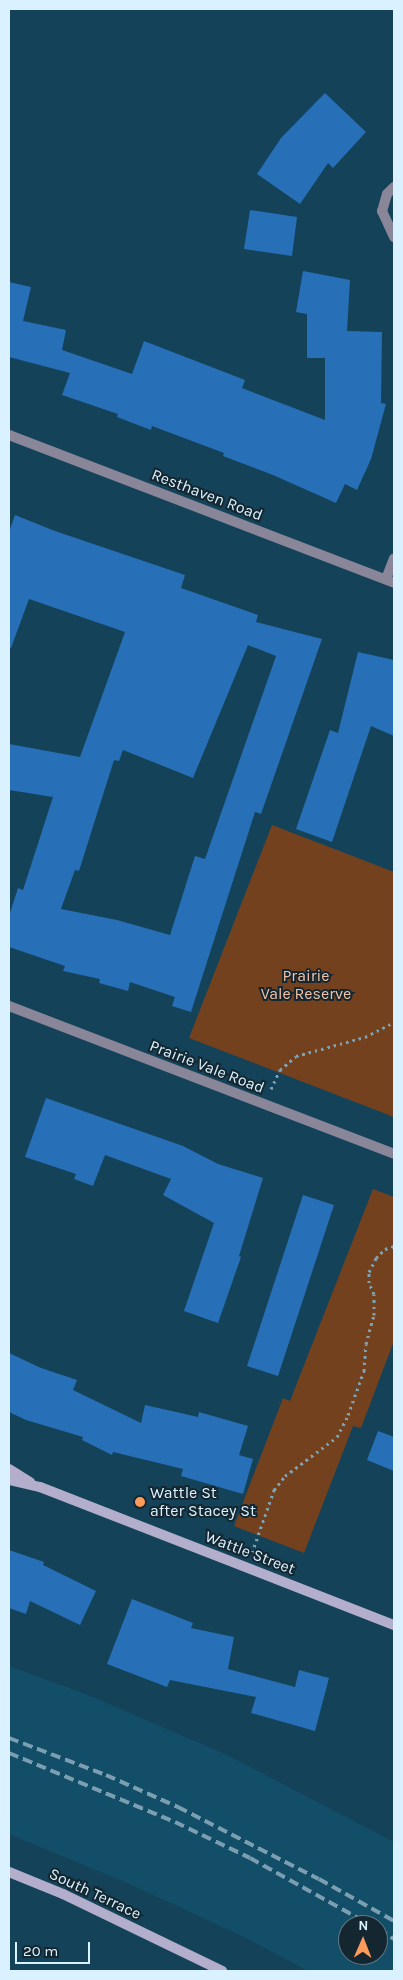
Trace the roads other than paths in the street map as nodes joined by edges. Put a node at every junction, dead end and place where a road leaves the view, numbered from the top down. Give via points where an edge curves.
1 (394, 187) edge
2 (394, 237) edge
3 (9, 435) edge
4 (394, 558) edge
5 (390, 581) edge
6 (9, 1006) edge
7 (394, 1154) edge
8 (9, 1470) edge
9 (9, 1480) edge
10 (40, 1488) junction
11 (394, 1625) edge
12 (9, 1872) edge
13 (222, 1971) edge

1 - 2 street via 387,194 382,212
3 - 5 street, Resthaven Road
4 - 5 street
6 - 7 street, Prairie Vale Road
8 - 10 main road, Wattle Street
9 - 10 main road, Wattle Street
10 - 11 main road, Wattle Street
12 - 13 main road, South Terrace via 63,1894

